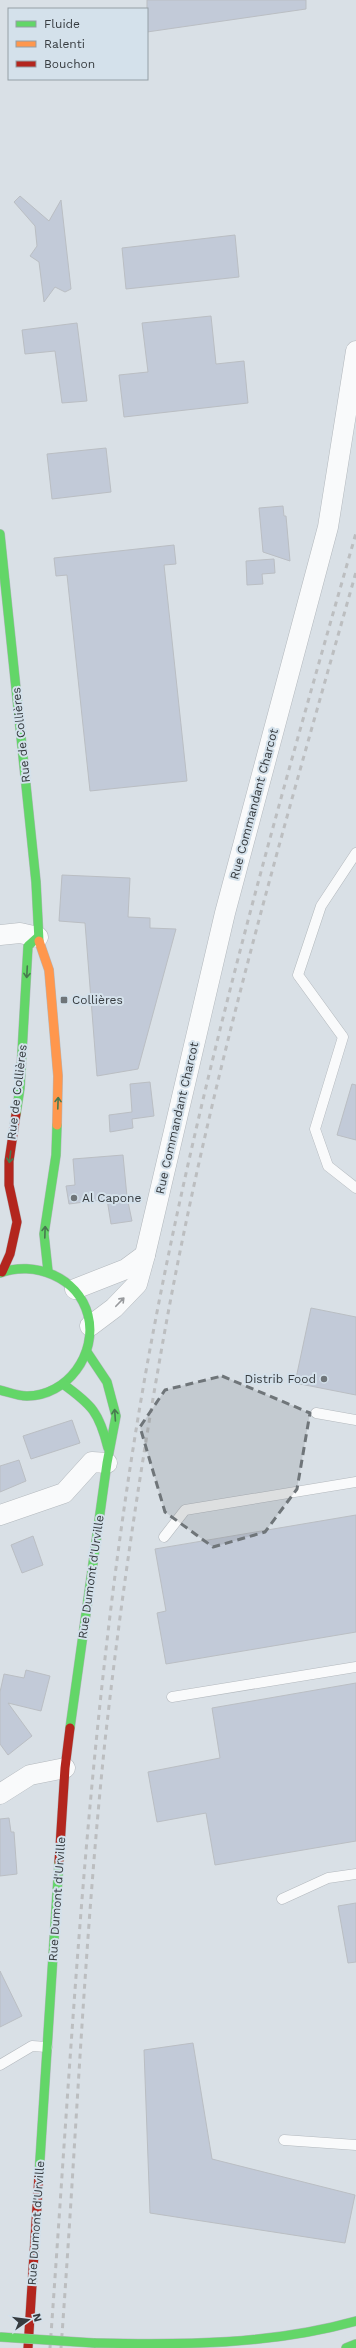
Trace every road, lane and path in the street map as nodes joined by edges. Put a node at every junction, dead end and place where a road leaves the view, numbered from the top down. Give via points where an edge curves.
1 (356, 351) edge
2 (0, 534) edge
3 (356, 853) edge
4 (0, 935) edge
5 (38, 937) junction
6 (356, 1188) edge
7 (145, 1255) junction
8 (48, 1271) junction
9 (1, 1273) edge
10 (75, 1289) junction
11 (90, 1326) junction
12 (87, 1352) junction
13 (63, 1384) junction
14 (0, 1390) edge
15 (316, 1413) dead end
16 (356, 1420) edge
17 (108, 1458) junction
18 (356, 1482) edge
19 (0, 1515) edge
20 (164, 1537) dead end
21 (356, 1667) edge
22 (172, 1698) dead end
23 (65, 1768) junction
24 (0, 1794) edge
25 (356, 1874) edge
26 (282, 1899) dead end
27 (47, 2047) junction
28 (0, 2065) edge
29 (284, 2140) dead end
30 (356, 2145) edge
31 (356, 2321) edge
32 (0, 2337) edge
33 (356, 2344) edge
34 (233, 2346) edge
35 (28, 2348) edge
36 (346, 2348) edge

1 - 7 street, Rue Commandant Charcot via 328,527 225,913
2 - 5 main road, Rue de Collières via 36,882
3 - 6 lane via 320,906 298,975 342,1036 315,1129 328,1166
4 - 5 street via 20,933
8 -> 5 main road, Rue de Collières via 44,1234 56,1155 58,1076 49,970
5 -> 9 main road, Rue de Collières via 28,946 20,1088 9,1161 10,1185 17,1222 10,1254
7 - 10 street via 126,1269
11 -> 7 street, Rue Commandant Charcot via 114,1308 137,1284
8 - 9 main road via 21,1268
8 - 10 main road
10 - 11 main road via 84,1304
11 - 12 main road
12 - 13 main road via 81,1365
17 -> 12 main road, Rue Dumont d'Urville via 116,1416 107,1382
13 - 14 main road via 39,1395 24,1396
13 - 17 main road, Rue Dumont d'Urville via 92,1405 101,1421
15 - 16 lane
17 - 19 street via 92,1462 64,1493
17 - 23 main road, Rue Dumont d'Urville
18 - 20 lane via 185,1510
21 - 22 lane
23 - 24 street via 30,1775
23 - 27 main road, Rue Dumont d'Urville
25 - 26 lane via 328,1878
27 - 28 lane via 32,2046
27 - 35 main road, Rue Dumont d'Urville
29 - 30 lane
31 - 34 main road via 340,2328 287,2340
32 - 34 main road, bridge via 94,2343
33 - 36 main road

